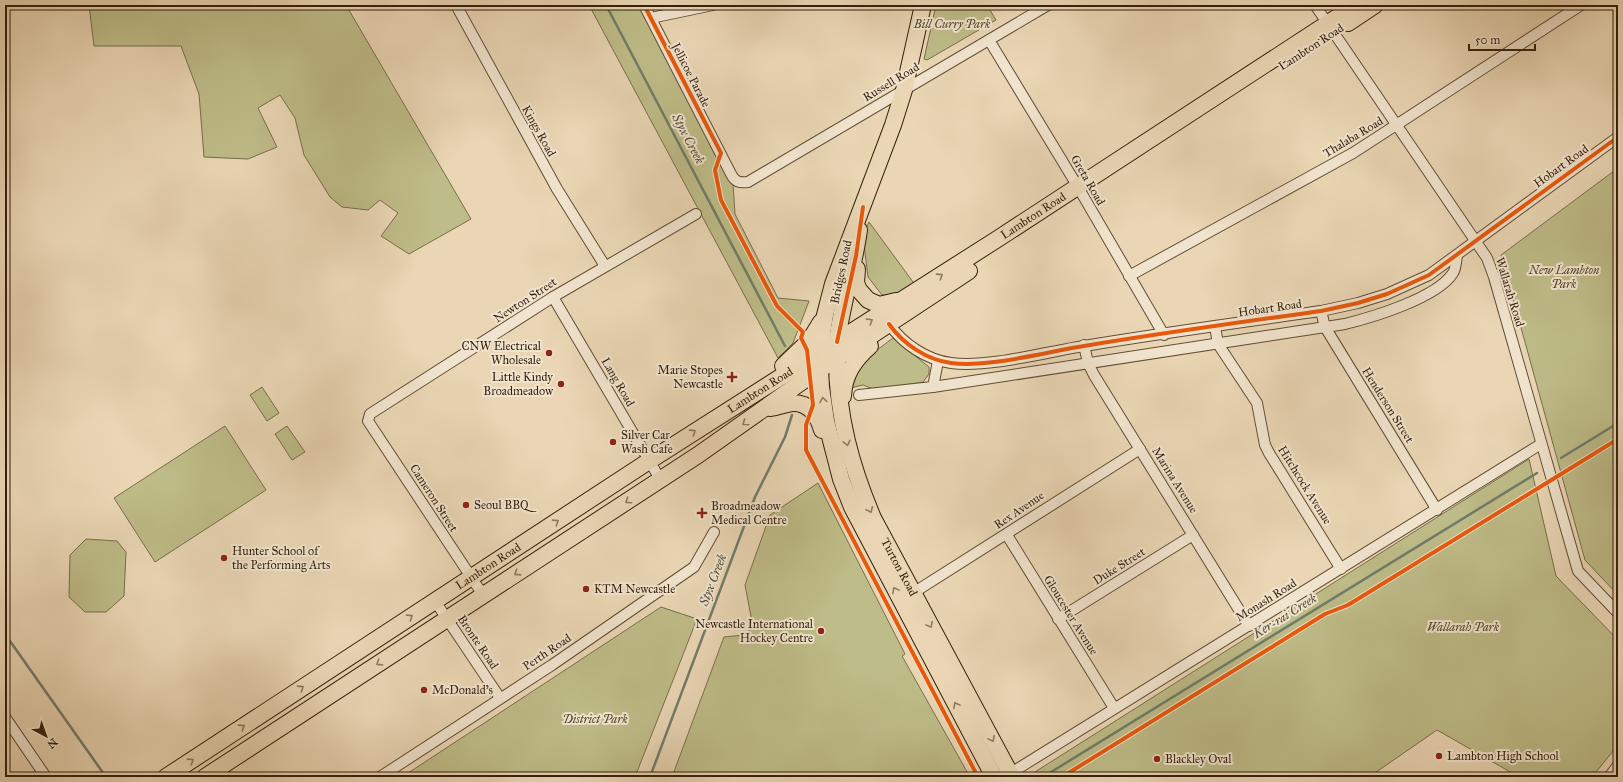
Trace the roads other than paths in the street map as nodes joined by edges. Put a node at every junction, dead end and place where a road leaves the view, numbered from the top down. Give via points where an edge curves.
1 (456, 5) edge
2 (644, 5) edge
3 (713, 5) edge
4 (923, 5) edge
5 (1048, 5) edge
6 (1315, 5) edge
7 (1356, 5) edge
8 (1375, 5) edge
9 (1581, 5) edge
10 (651, 18) junction
11 (1330, 28) junction
12 (989, 40) junction
13 (904, 90) junction
14 (1397, 126) junction
15 (1618, 137) edge
16 (748, 182) joint
17 (1080, 192) junction
18 (863, 207) junction
19 (696, 214) dead end
20 (1476, 242) junction
21 (856, 256) junction
22 (1457, 256) junction
23 (606, 266) junction
24 (1129, 276) junction
25 (553, 297) junction
26 (907, 298) junction
27 (1321, 311) junction
28 (825, 315) junction
29 (889, 324) junction
30 (1215, 326) junction
31 (1325, 327) junction
32 (1164, 335) junction
33 (837, 342) junction
34 (1218, 344) junction
35 (1084, 346) junction
36 (818, 353) junction
37 (837, 359) junction
38 (938, 361) junction
39 (1088, 363) junction
40 (819, 371) junction
41 (769, 383) junction
42 (932, 387) junction
43 (859, 395) dead end
44 (765, 408) junction
45 (840, 413) junction
46 (370, 414) joint
47 (1541, 444) junction
48 (1140, 449) junction
49 (649, 461) junction
50 (838, 465) junction
51 (660, 479) junction
52 (1437, 510) junction
53 (714, 532) dead end
54 (1007, 535) junction
55 (1193, 536) junction
56 (1341, 569) junction
57 (471, 578) junction
58 (913, 593) junction
59 (484, 595) junction
60 (435, 601) junction
61 (1618, 614) edge
62 (1058, 618) junction
63 (446, 619) junction
64 (1249, 626) junction
65 (500, 698) junction
66 (1114, 708) junction
67 (5, 717) edge
68 (1618, 765) edge
69 (1009, 776) edge
70 (46, 777) edge
71 (166, 777) edge
72 (205, 777) edge
73 (380, 777) edge
74 (994, 777) edge
75 (1609, 777) edge

1 - 23 street, Kings Road via 557,189
2 - 10 street, Jellicoe Parade
3 - 10 street
4 - 13 main road, Bridges Road
5 - 12 street, Russell Road
6 - 11 street, Wallarah Road
7 - 11 main road, Lambton Road
8 - 11 main road, Lambton Road
9 - 14 street, Thalaba Road
10 - 16 street, Jellicoe Parade via 734,179 742,183
11 - 14 street, Wallarah Road
11 - 17 main road, Lambton Road
12 - 13 street, Russell Road
12 - 17 street, Greta Road
13 - 16 street, Russell Road
13 - 18 main road, Bridges Road
14 - 20 street, Wallarah Road
14 - 24 street, Thalaba Road via 1353,153
15 - 20 street, Hobart Road
17 - 24 street, Greta Road
26 -> 17 main road, Lambton Road
17 - 29 main road, Lambton Road
18 - 21 main road, Bridges Road
18 - 28 main road, Bridges Road via 842,256
19 - 23 street, Newton Street
20 - 22 street, Hobart Road
20 - 47 street, Wallarah Road via 1492,271
21 - 26 main road via 856,283 868,300 875,304 885,304
21 - 33 main road, Bridges Road
22 - 27 street, Hobart Road via 1429,275 1402,288 1358,303
22 - 31 street via 1453,273 1436,290 1370,318
23 - 25 street, Newton Street
24 - 32 street, Greta Road
25 - 46 street, Newton Street
25 - 49 street, Lang Road
33 -> 26 main road, Lambton Road
27 - 30 street, Hobart Road
27 - 31 street, Henderson Street
28 - 36 main road, Bridges Road
28 - 41 main road via 815,334
29 - 37 main road, Lambton Road
29 - 38 street, Hobart Road via 898,337 923,355
29 - 45 main road via 880,338 854,361 844,386
30 - 32 street, Hobart Road
30 - 34 street, Hitchcock Avenue
31 - 34 street
31 - 52 street, Henderson Street
32 - 35 street, Hobart Road
33 - 36 main road, Lambton Road
33 - 37 main road, Turton Road
34 - 39 street
34 - 56 street, Hitchcock Avenue via 1256,403 1265,446
35 - 38 street, Hobart Road via 981,363
35 - 39 street, Marina Avenue
36 - 40 main road, Bridges Road
36 - 41 main road, Lambton Road
37 - 40 main road, Lambton Road
37 - 45 main road, Turton Road via 836,379
38 - 42 street
39 - 42 street
39 - 48 street, Marina Avenue
40 - 44 main road, Lambton Road
50 -> 40 main road, Turton Road via 826,421
49 -> 41 main road, Lambton Road
42 - 43 street
44 - 50 main road via 793,403 811,409 820,422 829,458
44 -> 51 main road, Lambton Road
45 -> 58 main road, Turton Road via 860,488
46 - 57 street, Cameron Street via 368,421
47 - 52 street, Monash Road
47 - 61 street, Wallarah Road via 1578,571
48 - 54 street, Rex Avenue
48 - 55 street, Marina Avenue
49 - 51 street, Lang Road
57 -> 49 main road, Lambton Road
74 -> 50 main road, Turton Road via 860,524
51 -> 59 main road, Lambton Road
52 - 56 street, Monash Road
53 - 65 street, Perth Road via 694,567
54 - 58 street, Rex Avenue
54 - 62 street, Gloucester Avenue
55 - 62 street, Duke Street
55 - 64 street, Marina Avenue
56 - 64 street, Monash Road
57 - 59 street, Cameron Street
57 - 60 main road, Lambton Road
58 -> 69 main road, Turton Road
59 - 63 main road, Lambton Road
60 - 63 street, Bronte Road
71 -> 60 main road, Lambton Road
62 - 66 street, Gloucester Avenue
63 - 65 street, Bronte Road
63 -> 72 main road, Lambton Road
64 - 66 street, Monash Road
65 - 73 street, Perth Road
66 - 69 street, Monash Road
67 - 70 street
68 - 75 street

